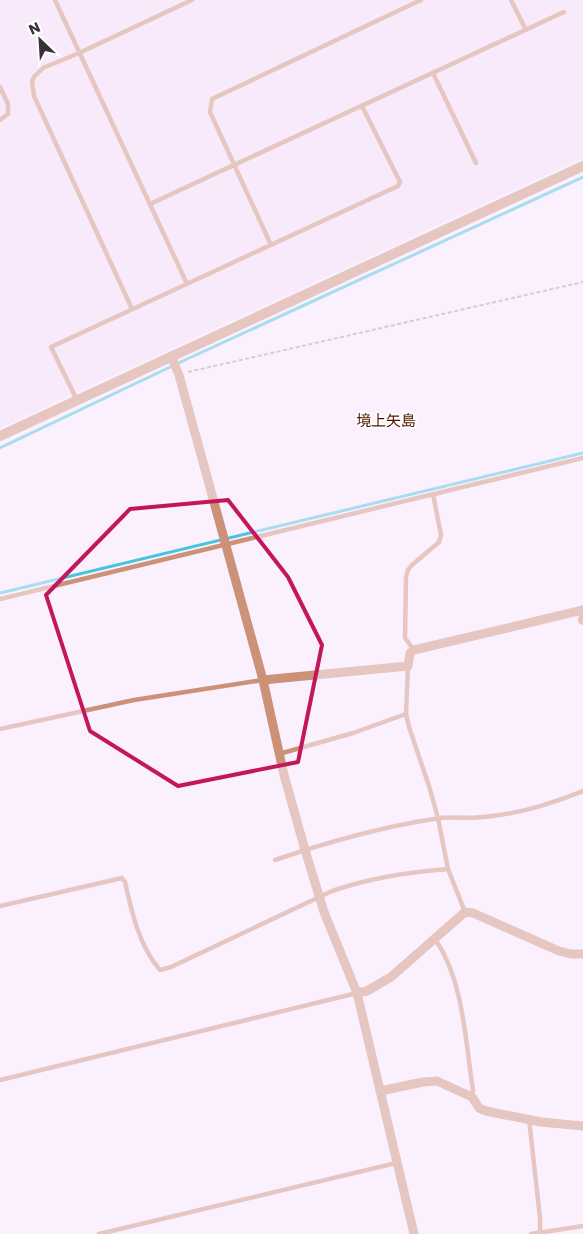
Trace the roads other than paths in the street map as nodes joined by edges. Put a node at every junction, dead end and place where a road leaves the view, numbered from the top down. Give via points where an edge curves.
1 (55, 0) edge
2 (192, 0) edge
3 (421, 0) edge
4 (511, 0) edge
5 (564, 12) dead end
6 (526, 30) junction
7 (79, 54) junction
8 (433, 73) junction
9 (0, 88) edge
10 (362, 106) junction
11 (0, 120) edge
12 (476, 162) dead end
13 (235, 165) junction
14 (583, 166) edge
15 (150, 204) junction
16 (271, 245) junction
17 (187, 284) junction
18 (132, 309) junction
19 (171, 356) junction
20 (77, 400) junction
21 (0, 436) edge
22 (583, 458) edge
23 (433, 494) junction
24 (225, 544) junction
25 (0, 599) edge
26 (583, 610) edge
27 (414, 650) junction
28 (408, 666) junction
29 (263, 680) junction
30 (406, 714) junction
31 (0, 729) edge
32 (280, 754) junction
33 (583, 791) edge
34 (438, 818) junction
35 (305, 850) junction
36 (275, 860) dead end
37 (448, 869) junction
38 (319, 897) junction
39 (0, 906) edge
40 (465, 912) junction
41 (435, 939) junction
42 (583, 954) edge
43 (357, 993) junction
44 (0, 1080) edge
45 (380, 1091) junction
46 (472, 1097) junction
47 (530, 1119) junction
48 (583, 1126) edge
49 (396, 1163) junction
50 (583, 1226) edge
51 (540, 1232) junction
52 (99, 1234) edge
53 (414, 1234) edge
54 (531, 1234) edge

1 - 7 lane
2 - 7 lane
3 - 13 lane via 212,99 210,112
4 - 6 lane
5 - 6 lane
6 - 8 lane
7 - 15 lane
7 - 18 lane via 43,68 32,82 34,96
8 - 10 lane
8 - 12 lane
9 - 11 lane via 8,104 8,114
10 - 13 lane
10 - 16 lane via 400,182 398,186
13 - 15 lane
13 - 16 lane
14 - 19 street
15 - 17 lane
16 - 17 lane
17 - 18 lane
18 - 20 lane via 51,347
19 - 20 street
19 - 24 street
20 - 21 street
22 - 23 lane
23 - 24 lane
23 - 27 lane via 440,525 439,542 410,566 406,577 405,638
24 - 25 lane
24 - 29 street
26 - 27 street
27 - 28 street via 410,653
28 - 29 street
28 - 30 lane
29 - 31 lane via 134,700
29 - 32 street
30 - 32 lane
30 - 34 lane
32 - 35 street
33 - 34 lane via 552,804 516,812
34 - 35 lane
34 - 37 lane
35 - 36 lane
35 - 38 street
37 - 38 lane via 394,874
37 - 40 lane
38 - 39 lane via 160,970 142,939 122,878
38 - 43 street
40 - 41 street
40 - 42 street via 559,951
41 - 43 street via 392,977
41 - 46 lane via 450,968 459,999 474,1090
43 - 44 lane
43 - 45 street
45 - 46 street via 432,1081
45 - 49 street
46 - 47 street via 481,1110
47 - 48 street
47 - 51 lane
49 - 52 lane
49 - 53 street
50 - 51 lane
51 - 54 lane

